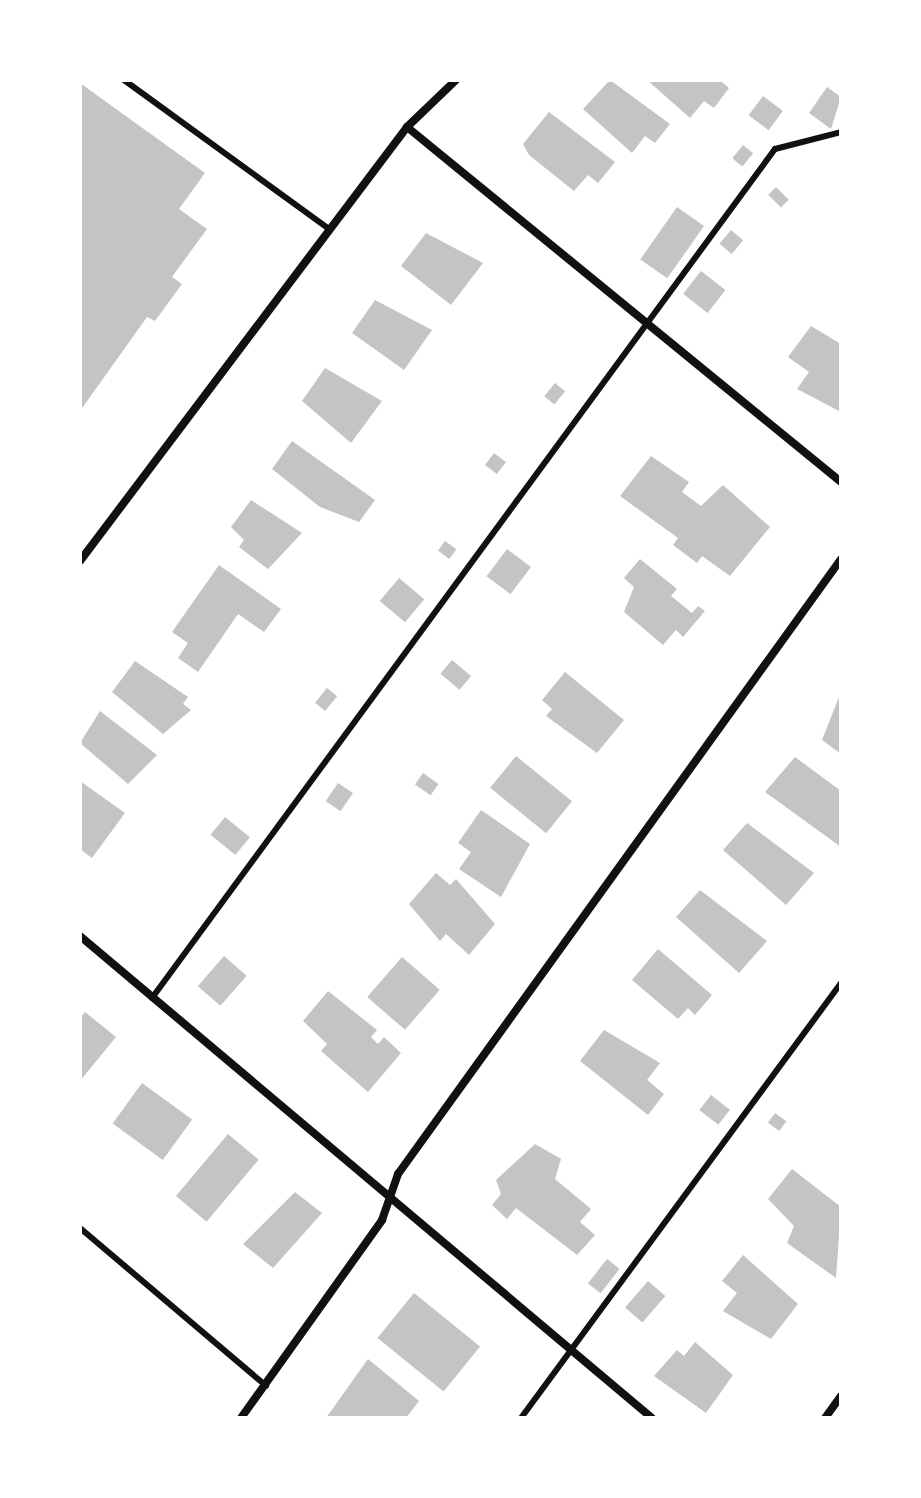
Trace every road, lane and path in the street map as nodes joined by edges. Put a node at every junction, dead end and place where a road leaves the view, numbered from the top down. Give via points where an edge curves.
1 (124, 80) edge
2 (456, 80) edge
3 (407, 127) junction
4 (841, 132) edge
5 (328, 228) junction
6 (646, 323) junction
7 (841, 482) edge
8 (841, 559) edge
9 (80, 561) edge
10 (80, 936) edge
11 (841, 983) edge
12 (152, 998) junction
13 (390, 1195) junction
14 (80, 1228) edge
15 (571, 1348) junction
16 (266, 1386) junction
17 (841, 1396) edge
18 (241, 1418) edge
19 (521, 1418) edge
20 (652, 1418) edge
21 (825, 1418) edge

1 - 5 lane
2 - 3 street
3 - 5 street
3 - 6 street
4 - 6 lane via 775,149
5 - 9 street
6 - 7 street
6 - 12 lane
8 - 13 street via 398,1174
10 - 12 street
11 - 15 lane
12 - 13 street
13 - 15 street
13 - 16 street via 382,1220
14 - 16 lane
15 - 19 lane
15 - 20 street
16 - 18 street
17 - 21 street

